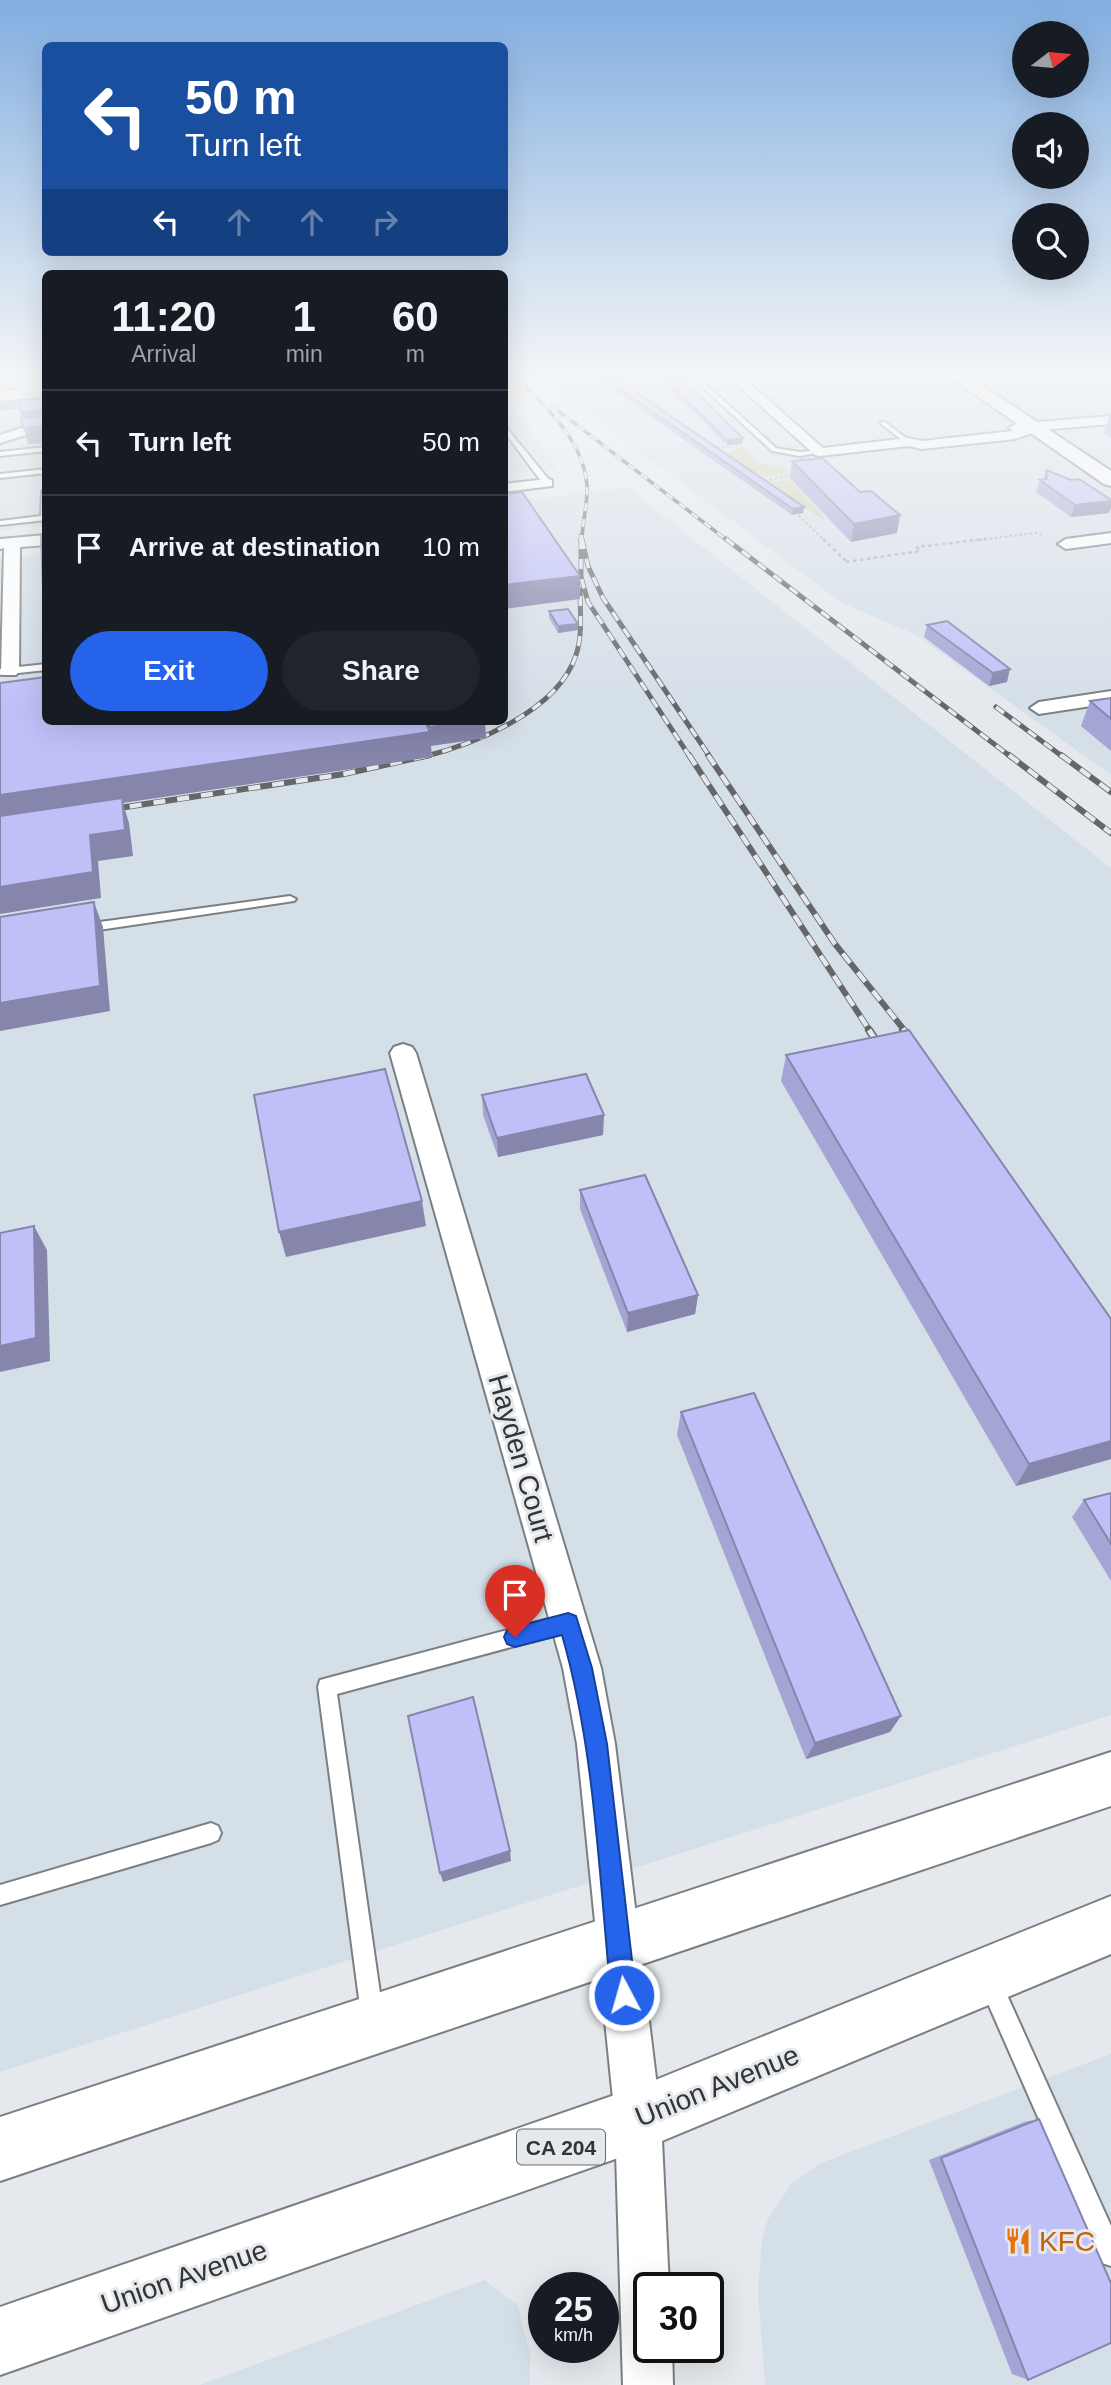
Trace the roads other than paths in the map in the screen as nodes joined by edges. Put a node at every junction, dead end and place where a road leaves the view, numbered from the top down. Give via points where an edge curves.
1 (547, 483) edge
2 (508, 488) edge
3 (42, 518) edge
4 (0, 523) edge
5 (1111, 538) edge
6 (42, 540) edge
7 (6, 544) edge
8 (1066, 544) dead end
9 (42, 667) edge
10 (5, 672) edge
11 (1111, 697) edge
12 (1039, 708) dead end
13 (290, 899) dead end
14 (67, 930) edge
15 (403, 1053) dead end
16 (568, 1623) junction
17 (1111, 1779) edge
18 (211, 1833) dead end
19 (0, 1895) edge
20 (1111, 1925) edge
21 (618, 1945) junction
22 (986, 1976) junction
23 (374, 2026) junction
24 (638, 2119) junction
25 (0, 2149) edge
26 (1111, 2253) edge
27 (0, 2341) edge
28 (648, 2385) edge

1 - 2 street
3 - 4 lane
5 - 8 street
6 - 7 street
7 - 10 street
9 - 10 lane
11 - 12 street
13 - 14 lane
15 - 16 street, Hayden Court
16 - 21 street, Hayden Court via 596,1744
16 - 23 lane via 327,1687
17 - 21 main road
18 - 19 lane
20 - 22 main road, Union Avenue / CA 204
21 - 23 main road
21 - 24 street, Hayden Court
22 - 24 main road, Union Avenue / CA 204
22 - 26 lane
23 - 25 main road
24 - 27 main road, Union Avenue / CA 204
24 - 28 street, Hayden Court

